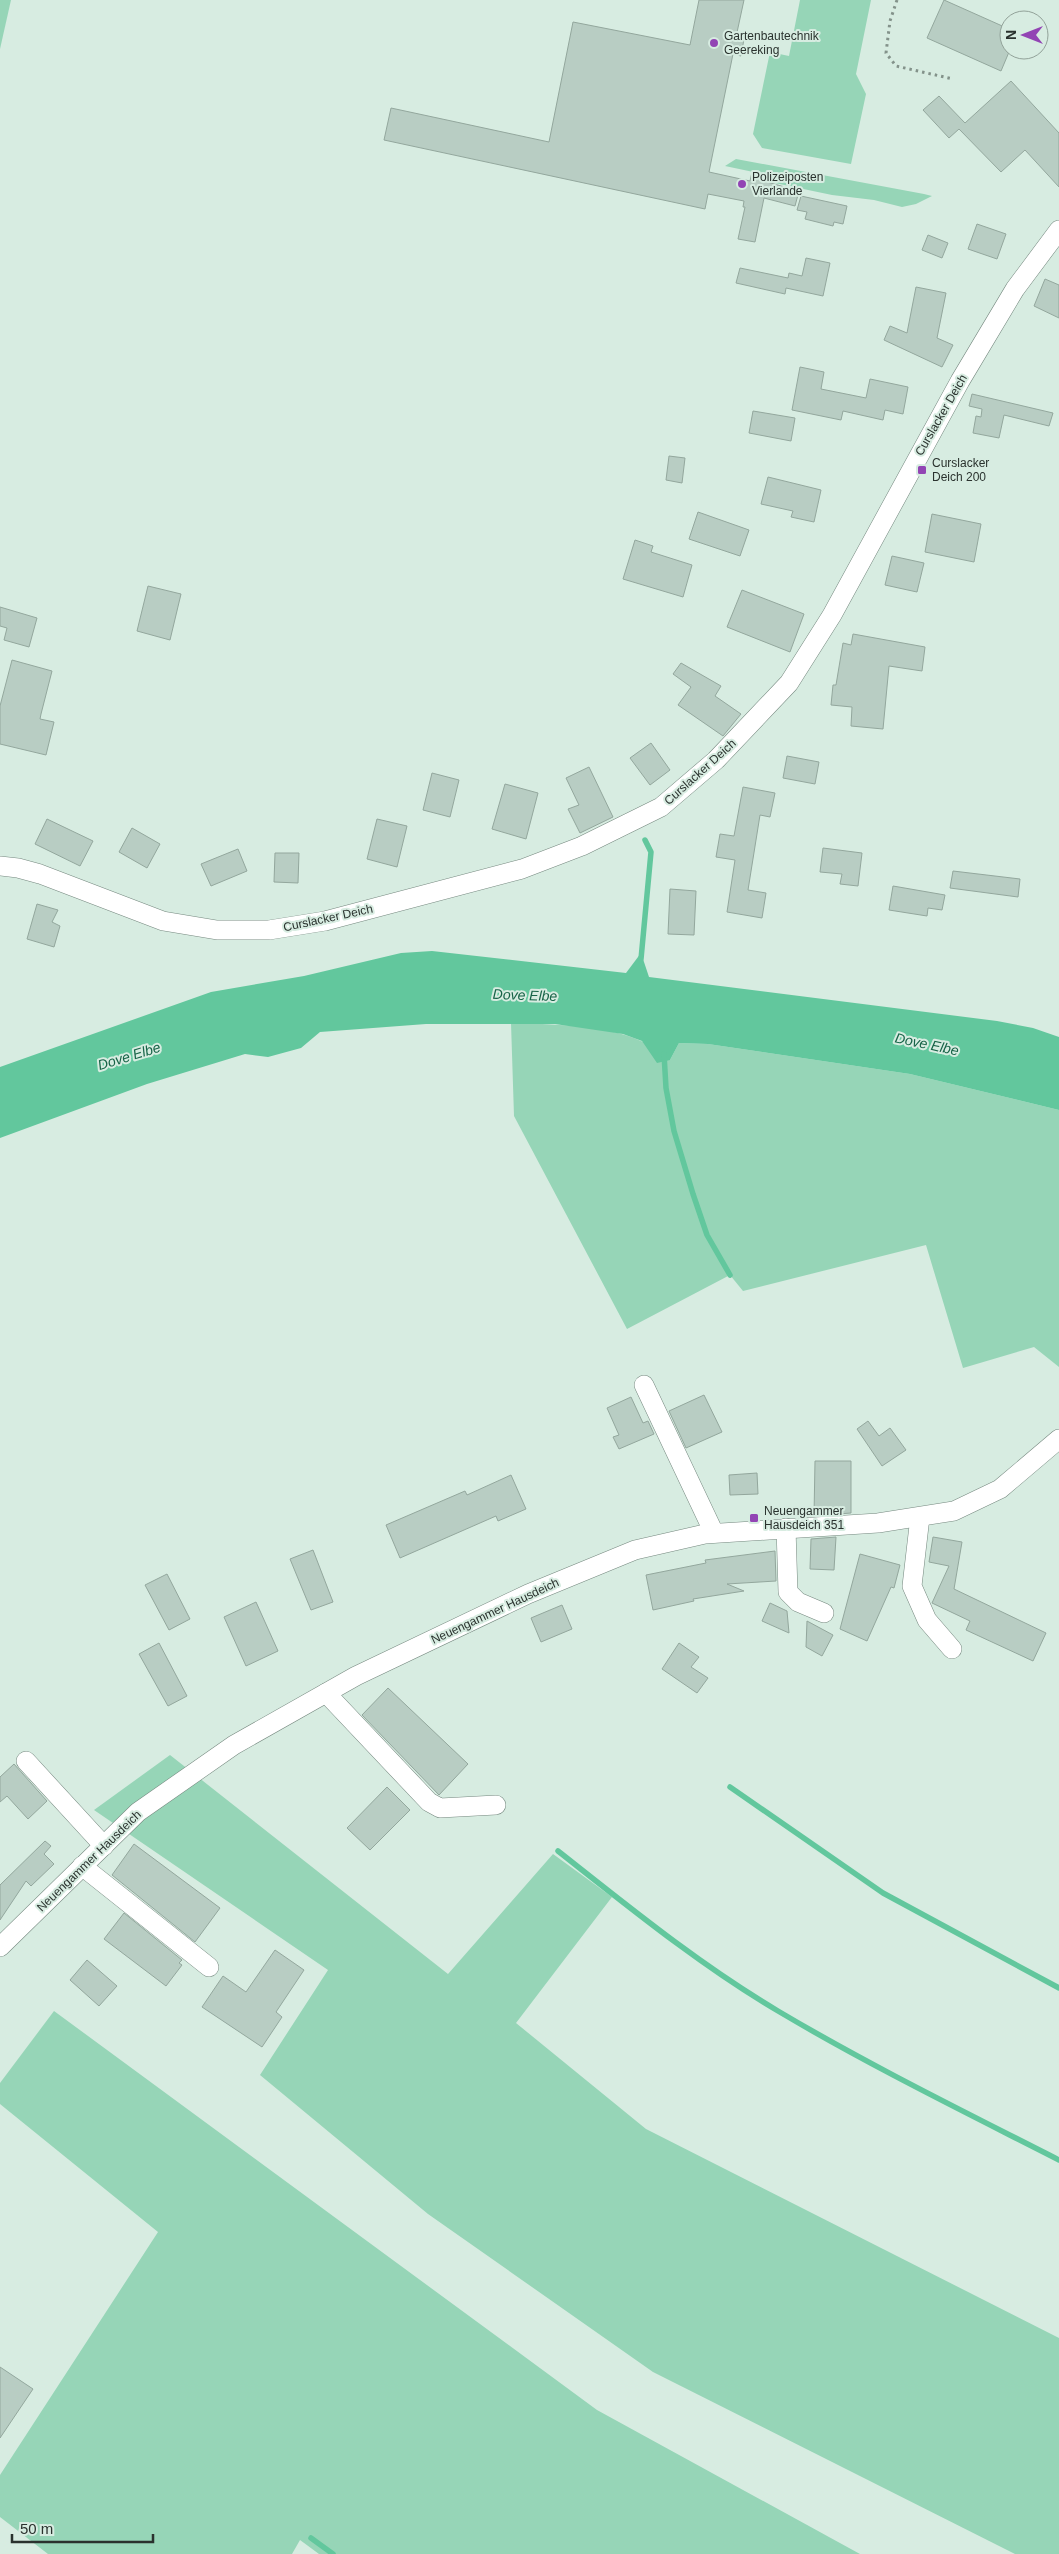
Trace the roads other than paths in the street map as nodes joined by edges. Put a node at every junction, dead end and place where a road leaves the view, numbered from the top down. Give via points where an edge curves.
1 (1059, 230) edge
2 (0, 866) edge
3 (644, 1385) dead end
4 (1059, 1439) edge
5 (920, 1518) junction
6 (786, 1528) junction
7 (714, 1533) junction
8 (824, 1613) dead end
9 (952, 1649) dead end
10 (326, 1693) junction
11 (26, 1761) dead end
12 (496, 1805) dead end
13 (104, 1846) junction
14 (82, 1866) junction
15 (0, 1947) edge
16 (209, 1968) dead end

1 - 2 street, Curslacker Deich via 1015,289 960,381 832,615 789,683 716,760 661,807 582,846 522,869 325,921 269,930 217,930 163,920 40,874
3 - 7 street
4 - 5 street, Neuengammer Hausdeich via 1000,1489 954,1511
5 - 6 street, Neuengammer Hausdeich
5 - 9 street via 912,1586 926,1620
6 - 7 street, Neuengammer Hausdeich
6 - 8 street via 788,1592 798,1602
7 - 10 street, Neuengammer Hausdeich via 636,1550 546,1587
10 - 12 street via 429,1802 440,1808
10 - 13 street, Neuengammer Hausdeich via 234,1745 138,1812
11 - 13 street
13 - 14 street, Neuengammer Hausdeich
14 - 15 street, Neuengammer Hausdeich
14 - 16 street

